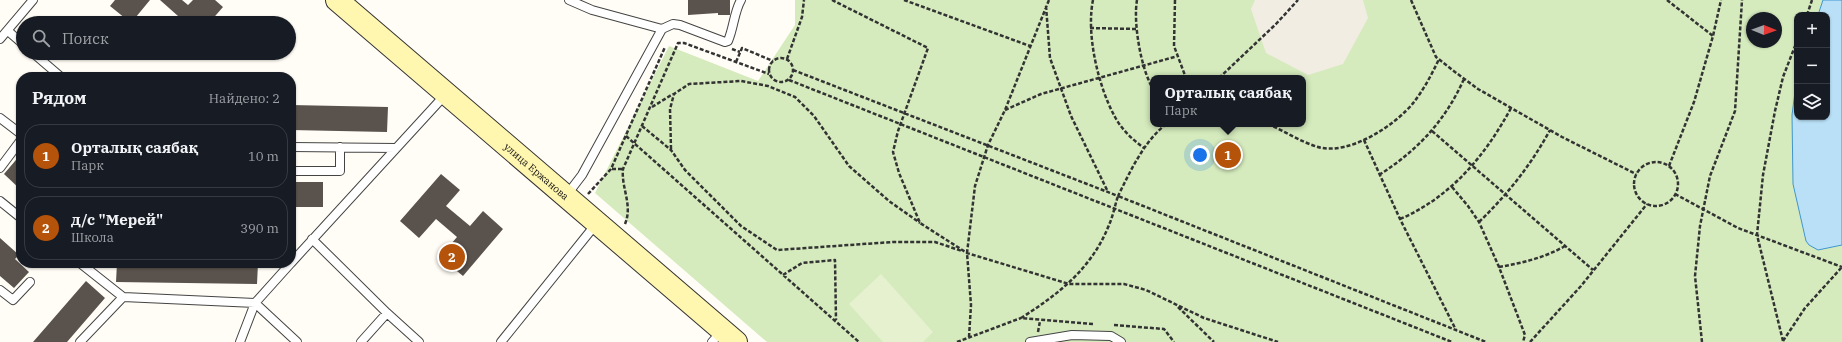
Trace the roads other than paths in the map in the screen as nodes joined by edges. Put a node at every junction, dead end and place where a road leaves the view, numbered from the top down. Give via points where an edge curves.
1 (33, 0) edge
2 (337, 0) edge
3 (569, 0) edge
4 (741, 0) edge
5 (20, 16) edge
6 (16, 21) edge
7 (662, 29) junction
8 (8, 31) junction
9 (16, 38) edge
10 (0, 39) edge
11 (41, 60) edge
12 (55, 72) edge
13 (446, 94) junction
14 (0, 118) edge
15 (16, 130) edge
16 (296, 146) edge
17 (16, 147) edge
18 (340, 147) junction
19 (396, 148) junction
20 (0, 168) edge
21 (296, 171) edge
22 (0, 201) edge
23 (571, 201) junction
24 (16, 214) edge
25 (597, 223) junction
26 (312, 239) junction
27 (296, 257) edge
28 (86, 268) edge
29 (286, 268) edge
30 (30, 282) dead end
31 (0, 290) edge
32 (123, 297) junction
33 (255, 303) junction
34 (387, 314) junction
35 (723, 338) edge
36 (80, 342) edge
37 (240, 342) edge
38 (297, 342) edge
39 (361, 342) edge
40 (419, 342) edge
41 (501, 342) edge
42 (1030, 342) edge
43 (1121, 342) edge

1 - 5 lane
2 - 13 street, улица Ержанова
3 - 7 lane via 592,10
4 - 7 lane via 736,9 735,22 728,41 680,24
6 - 8 lane
7 - 23 lane via 582,174
8 - 9 lane
8 - 10 lane
11 - 12 lane
13 - 19 lane
13 - 23 street, улица Ержанова
14 - 15 lane
16 - 18 lane
17 - 20 lane
18 - 19 lane
18 - 21 lane via 340,171
19 - 26 lane
22 - 24 lane
23 - 25 street, улица Ержанова
25 - 35 street, улица Ержанова
25 - 41 lane
26 - 27 lane
26 - 34 lane
28 - 32 lane
29 - 33 lane
30 - 31 lane via 13,300
32 - 33 lane
32 - 36 lane
33 - 37 lane
33 - 38 lane
34 - 39 lane
34 - 40 lane
42 - 43 lane via 1072,335 1111,336

